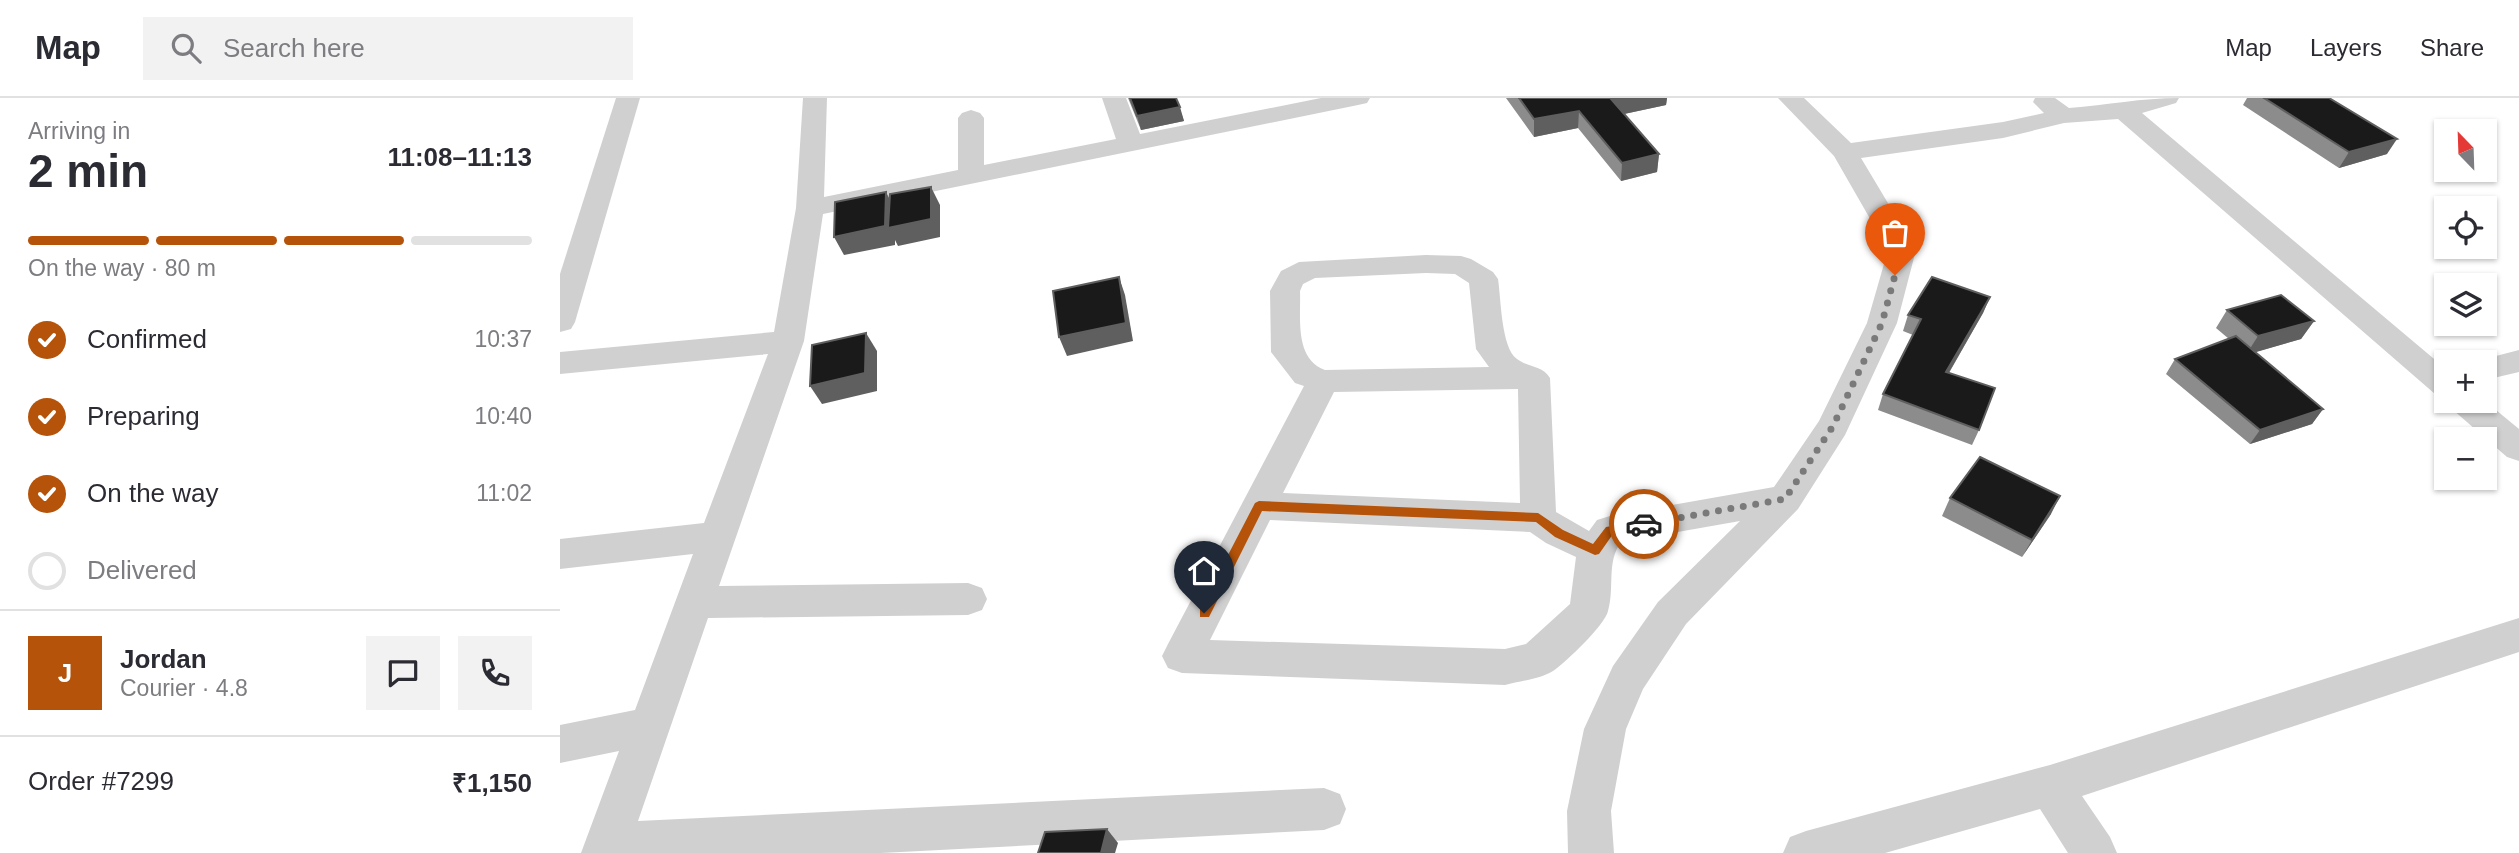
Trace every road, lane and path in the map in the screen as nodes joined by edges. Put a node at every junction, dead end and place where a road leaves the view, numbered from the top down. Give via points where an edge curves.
1 (628, 98) edge
2 (816, 98) edge
3 (1114, 98) edge
4 (1357, 98) edge
5 (1790, 98) edge
6 (2040, 98) edge
7 (2167, 98) edge
8 (1279, 104) edge
9 (2124, 111) junction
10 (2064, 116) junction
11 (971, 118) dead end
12 (1130, 143) junction
13 (1845, 152) junction
14 (971, 175) junction
15 (810, 208) junction
16 (560, 322) edge
17 (789, 341) junction
18 (2519, 362) edge
19 (560, 363) edge
20 (2497, 367) edge
21 (2434, 373) edge
22 (1534, 378) junction
23 (1323, 382) junction
24 (2478, 413) edge
25 (2519, 447) edge
26 (1785, 499) junction
27 (1259, 506) junction
28 (1538, 518) junction
29 (719, 536) junction
30 (1595, 550) junction
31 (560, 554) edge
32 (968, 598) dead end
33 (695, 602) junction
34 (2519, 635) edge
35 (650, 726) junction
36 (560, 744) edge
37 (2050, 786) junction
38 (1324, 808) dead end
39 (606, 849) edge
40 (1591, 853) edge
41 (1806, 853) edge
42 (2094, 853) edge

1 - 16 street
2 - 15 street
3 - 12 street
4 - 8 street
5 - 13 street
6 - 10 street
7 - 9 street
8 - 12 street
9 - 10 street
9 - 21 street
10 - 13 street via 2003,130
11 - 14 street
12 - 14 street
13 - 26 street via 1902,250 1882,323 1833,426
14 - 15 street
15 - 17 street
17 - 19 street
17 - 29 street
18 - 20 street
22 - 23 street
22 - 23 street via 1506,367 1492,348 1483,279 1461,265 1426,264 1309,269 1291,278 1285,291 1287,352 1306,375
22 - 28 street
23 - 27 street
24 - 25 street
26 - 30 street via 1610,530
26 - 40 street via 1672,612 1627,679 1605,729 1589,811
27 - 28 street
27 - 30 street via 1182,656 1505,667 1538,659 1589,611
28 - 30 street
29 - 31 street
29 - 33 street
32 - 33 street
33 - 35 street
34 - 37 street
35 - 36 street
35 - 39 street
37 - 41 street
37 - 42 street
38 - 39 street

